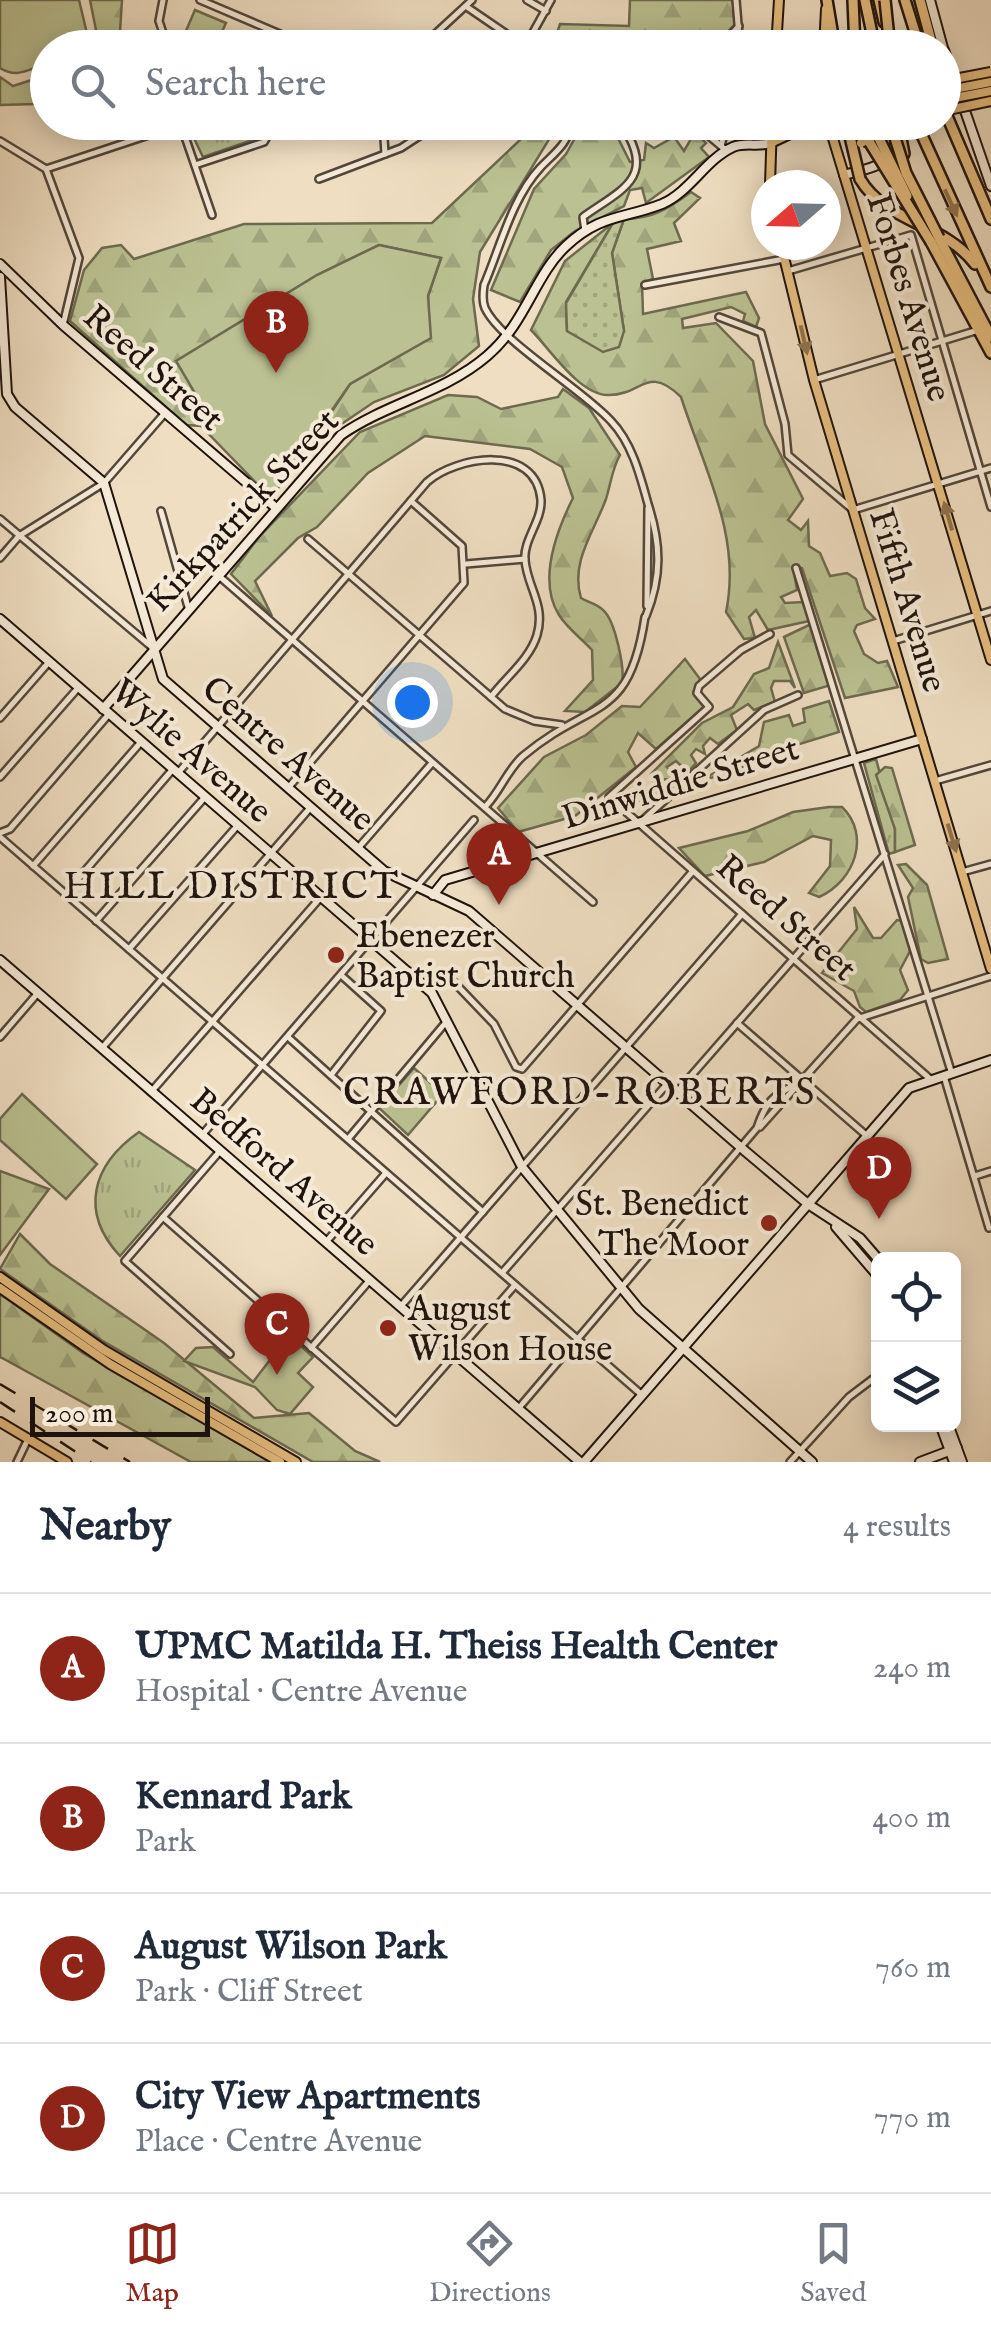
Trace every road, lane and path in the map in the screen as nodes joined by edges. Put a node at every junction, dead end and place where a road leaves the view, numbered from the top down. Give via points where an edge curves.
1 (163, 0) edge
2 (200, 0) edge
3 (472, 0) edge
4 (527, 0) edge
5 (552, 0) edge
6 (736, 0) edge
7 (779, 0) edge
8 (827, 0) edge
9 (853, 0) edge
10 (865, 0) edge
11 (882, 0) edge
12 (905, 0) edge
13 (920, 0) edge
14 (930, 0) edge
15 (467, 7) junction
16 (546, 12) junction
17 (741, 23) junction
18 (162, 30) edge
19 (271, 30) edge
20 (441, 30) edge
21 (500, 30) edge
22 (535, 30) edge
23 (735, 30) edge
24 (741, 30) edge
25 (777, 30) edge
26 (825, 30) edge
27 (832, 30) edge
28 (854, 30) edge
29 (871, 30) edge
30 (888, 30) edge
31 (914, 30) edge
32 (928, 30) edge
33 (938, 30) edge
34 (991, 72) edge
35 (961, 81) edge
36 (991, 82) edge
37 (961, 84) edge
38 (991, 91) edge
39 (961, 97) edge
40 (991, 102) edge
41 (961, 107) edge
42 (961, 108) edge
43 (961, 138) edge
44 (137, 140) edge
45 (189, 140) edge
46 (265, 140) edge
47 (384, 140) edge
48 (410, 140) edge
49 (564, 140) edge
50 (632, 140) edge
51 (714, 140) edge
52 (725, 140) edge
53 (774, 140) edge
54 (834, 140) edge
55 (850, 140) edge
56 (866, 140) edge
57 (868, 140) edge
58 (881, 140) edge
59 (895, 140) edge
60 (900, 140) edge
61 (924, 140) edge
62 (957, 140) edge
63 (0, 141) edge
64 (770, 142) junction
65 (724, 148) junction
66 (385, 154) junction
67 (837, 157) junction
68 (195, 164) junction
69 (46, 170) junction
70 (770, 170) edge
71 (844, 175) junction
72 (320, 179) dead end
73 (991, 186) edge
74 (980, 193) junction
75 (212, 214) dead end
76 (991, 219) edge
77 (585, 231) junction
78 (935, 240) junction
79 (866, 248) junction
80 (779, 260) edge
81 (784, 260) edge
82 (0, 264) edge
83 (788, 272) junction
84 (0, 278) edge
85 (645, 285) dead end
86 (990, 285) edge
87 (719, 317) dead end
88 (62, 324) junction
89 (974, 332) dead end
90 (510, 335) junction
91 (991, 337) edge
92 (944, 341) junction
93 (991, 353) edge
94 (899, 354) junction
95 (814, 380) junction
96 (165, 413) junction
97 (991, 468) edge
98 (982, 471) junction
99 (104, 482) junction
100 (938, 484) junction
101 (411, 502) junction
102 (275, 507) junction
103 (991, 507) edge
104 (853, 510) junction
105 (161, 512) dead end
106 (0, 519) edge
107 (20, 536) junction
108 (308, 540) dead end
109 (0, 558) edge
110 (524, 559) junction
111 (466, 564) junction
112 (796, 568) dead end
113 (217, 574) junction
114 (348, 574) junction
115 (188, 607) junction
116 (991, 611) edge
117 (977, 615) junction
118 (0, 619) edge
119 (770, 634) dead end
120 (419, 635) junction
121 (292, 640) junction
122 (893, 640) junction
123 (152, 648) junction
124 (991, 660) edge
125 (50, 662) junction
126 (78, 688) junction
127 (798, 696) dead end
128 (490, 697) junction
129 (362, 701) junction
130 (106, 712) junction
131 (0, 718) edge
132 (562, 725) junction
133 (217, 727) junction
134 (922, 739) junction
135 (141, 742) junction
136 (856, 758) junction
137 (432, 763) junction
138 (991, 765) edge
139 (175, 772) junction
140 (0, 777) edge
141 (935, 781) junction
142 (288, 788) junction
143 (205, 797) junction
144 (485, 807) junction
145 (310, 808) junction
146 (474, 820) dead end
147 (639, 824) junction
148 (238, 826) junction
149 (0, 835) edge
150 (358, 849) junction
151 (271, 854) junction
152 (538, 854) junction
153 (885, 854) junction
154 (991, 864) edge
155 (33, 866) junction
156 (693, 871) junction
157 (962, 872) junction
158 (416, 888) junction
159 (65, 894) junction
160 (436, 896) junction
161 (320, 897) junction
162 (592, 902) dead end
163 (742, 914) junction
164 (96, 921) junction
165 (370, 940) junction
166 (129, 949) junction
167 (794, 958) junction
168 (0, 960) edge
169 (991, 972) edge
170 (341, 974) junction
171 (163, 978) junction
172 (429, 992) junction
173 (38, 993) junction
174 (928, 995) junction
175 (578, 1005) junction
176 (860, 1017) junction
177 (212, 1022) junction
178 (446, 1022) junction
179 (737, 1023) junction
180 (287, 1036) junction
181 (0, 1037) edge
182 (626, 1048) junction
183 (102, 1049) junction
184 (991, 1060) edge
185 (262, 1065) junction
186 (947, 1072) junction
187 (331, 1074) junction
188 (930, 1078) junction
189 (804, 1080) junction
190 (668, 1084) junction
191 (784, 1086) junction
192 (151, 1092) junction
193 (677, 1092) junction
194 (792, 1094) junction
195 (372, 1110) junction
196 (761, 1113) junction
197 (770, 1120) junction
198 (757, 1128) junction
199 (202, 1135) junction
200 (867, 1136) junction
201 (348, 1139) junction
202 (741, 1147) junction
203 (220, 1152) junction
204 (522, 1167) junction
205 (991, 1171) edge
206 (386, 1172) junction
207 (974, 1176) junction
208 (808, 1204) junction
209 (557, 1210) junction
210 (483, 1212) junction
211 (163, 1218) junction
212 (830, 1220) junction
213 (990, 1228) edge
214 (461, 1237) junction
215 (325, 1242) junction
216 (872, 1252) edge
217 (871, 1268) edge
218 (502, 1273) junction
219 (0, 1277) edge
220 (369, 1281) junction
221 (515, 1284) junction
222 (620, 1286) junction
223 (0, 1288) edge
224 (400, 1308) junction
225 (580, 1340) junction
226 (312, 1348) junction
227 (682, 1349) junction
228 (230, 1354) dead end
229 (454, 1355) junction
230 (871, 1381) edge
231 (642, 1394) junction
232 (517, 1410) junction
233 (0, 1422) edge
234 (944, 1432) edge
235 (950, 1432) edge
236 (28, 1439) junction
237 (954, 1449) junction
238 (800, 1451) junction
239 (568, 1459) edge
240 (16, 1462) edge
241 (67, 1462) edge
242 (280, 1462) edge
243 (296, 1462) edge
244 (582, 1462) edge
245 (790, 1462) edge
246 (812, 1462) edge
247 (920, 1462) edge
248 (954, 1462) edge
249 (962, 1462) edge

1 - 18 street
2 - 19 street
3 - 15 street
4 - 16 street
5 - 16 street
6 - 17 street
7 - 25 main road
8 - 26 main road
8 - 27 highway
9 - 28 highway
10 - 29 highway
11 - 30 highway, bridge
12 - 31 highway
13 - 32 highway
14 - 33 street
15 - 20 street
15 - 21 street
16 - 22 street
17 - 23 street
17 - 24 street
34 - 35 main road, bridge
36 - 37 main road, bridge
38 - 39 main road, bridge
40 - 41 main road, bridge
42 - 73 street
43 - 74 highway
44 - 69 street
45 - 68 street
46 - 68 street
47 - 66 street
48 - 66 street
49 - 90 street via 523,194 484,285 486,308
50 - 77 street via 636,172 583,217
51 - 65 street
52 - 65 street
53 - 64 main road
54 - 67 main road, Forbes Avenue
55 - 86 highway, bridge via 860,179 885,206 954,240
56 - 67 main road, bridge
57 - 78 highway, bridge
58 - 78 highway, bridge
59 - 71 street via 891,156
60 - 78 highway, bridge
61 -> 86 highway
62 - 74 highway
63 - 69 street
64 - 65 street, Kirkpatrick Street
64 - 70 main road
65 - 77 street, Kirkpatrick Street via 668,201
66 - 72 street
67 - 71 main road, Forbes Avenue
68 - 75 street
69 - 88 street via 80,258
71 - 79 main road, Forbes Avenue
74 - 76 highway
77 - 90 street, Kirkpatrick Street via 563,248
78 - 91 highway
78 - 93 highway
79 - 83 street
79 - 92 street via 910,235
79 - 94 main road, Forbes Avenue
80 - 85 street
81 - 83 main road, Fifth Avenue
82 - 88 street, Reed Street
83 -> 95 main road, Fifth Avenue
84 - 99 street via 6,394
87 - 104 street via 761,333 788,455
88 - 96 street, Reed Street
89 - 92 street
90 - 102 street, Kirkpatrick Street via 459,377 379,410 340,435
90 - 132 street via 614,423 648,503 646,616 636,666 618,695
92 - 94 street
92 - 98 street
94 - 95 street
94 - 100 main road, Forbes Avenue
95 - 104 main road, Fifth Avenue
96 - 99 street
96 - 102 street, Reed Street
97 - 98 street
98 - 100 street
98 - 103 street
99 - 107 street
99 - 123 street, Centre Avenue
100 - 104 street
117 -> 100 main road, Forbes Avenue
101 - 110 street via 442,470 464,460 496,460 522,470 541,504
101 - 111 street via 462,546
101 - 114 street
102 - 113 street, Kirkpatrick Street
104 - 122 main road, Fifth Avenue
105 - 115 street
106 - 107 street
107 - 109 street
107 - 123 street
108 - 114 street
110 - 111 street
110 - 128 street via 538,600 537,635
111 - 120 street via 464,583
112 - 136 street
113 - 115 street, Kirkpatrick Street
113 - 121 street
114 - 120 street
114 - 121 street
115 - 123 street, Kirkpatrick Street
116 - 117 street
117 - 122 street
117 - 124 main road, Forbes Avenue
118 - 125 street, Wylie Avenue
119 - 147 street, Reed Street via 699,686 709,708 609,798
120 - 128 street
120 - 129 street
121 - 129 street
121 - 133 street
122 - 134 main road, Fifth Avenue
123 - 130 street, Kirkpatrick Street
123 - 133 street, Centre Avenue via 160,676
125 - 126 street, Wylie Avenue
125 - 131 street
126 - 130 street, Wylie Avenue
126 - 140 street
127 - 147 street via 764,710
128 - 132 street via 518,716
129 - 137 street
129 - 142 street
130 - 135 street, Wylie Avenue
130 - 149 street, Kirkpatrick Street
132 - 144 street via 520,759
133 - 139 street
133 - 142 street, Centre Avenue
134 - 136 street, Dinwiddie Street
134 - 141 main road, Fifth Avenue
135 - 139 street, Wylie Avenue
135 - 155 street
136 - 147 street, Dinwiddie Street
136 - 153 street
137 - 144 street
137 - 150 street
138 - 141 street
139 - 143 street, Wylie Avenue
139 - 159 street
141 -> 157 main road, Fifth Avenue
142 - 145 street, Centre Avenue
143 - 148 street, Wylie Avenue
143 - 164 street
144 - 152 street
145 - 150 street, Centre Avenue
145 - 151 street
146 - 158 street
147 - 152 street, Dinwiddie Street
147 - 156 street, Reed Street
148 - 151 street, Wylie Avenue
148 - 166 street
149 - 155 street
150 - 158 street, Centre Avenue
151 - 161 street, Wylie Avenue
151 - 171 street
152 - 160 street, Dinwiddie Street via 454,880
152 - 162 street
153 - 167 street
153 - 174 street
154 - 157 street
155 - 159 street
156 - 163 street, Reed Street
156 - 175 street
157 - 169 main road, Fifth Avenue
158 - 160 street, Centre Avenue
158 - 165 street
159 - 164 street
160 - 175 street, Centre Avenue via 470,911
161 - 165 street, Wylie Avenue
161 - 177 street
163 - 167 street, Reed Street
163 - 182 street
164 - 166 street
165 - 170 street
165 - 172 street, Wylie Avenue
166 - 171 street
167 - 176 street, Reed Street
167 - 179 street
168 - 173 street, Bedford Avenue
169 - 174 street
170 - 180 street
170 - 187 street via 381,1014
171 - 177 street
171 - 183 street
172 - 175 street via 446,975 494,1024 519,1070
172 - 178 street, Wylie Avenue
173 - 181 street
173 - 183 street, Bedford Avenue
174 - 176 street
174 - 186 street
175 - 182 street, Centre Avenue
176 - 188 street, Reed Street
176 - 189 street
177 - 185 street
177 - 192 street
178 - 195 street
178 - 204 street, Wylie Avenue
179 - 189 street
179 - 193 street
180 - 185 street
180 - 187 street
182 - 190 street, Centre Avenue
182 - 204 street
183 - 192 street, Bedford Avenue
184 - 186 street
185 - 199 street
185 - 201 street
186 - 188 street
186 - 207 street
187 - 195 street
188 - 200 street via 909,1088
189 - 191 street
189 - 194 street
189 - 200 street
190 - 193 street, Centre Avenue
190 - 209 street
191 - 194 street
191 - 196 street
192 - 199 street, Bedford Avenue
193 - 202 street, Centre Avenue
194 - 197 street
195 - 201 street
195 - 210 street
196 - 197 street
196 - 198 street
197 - 198 street
198 - 202 street
199 - 203 street, Bedford Avenue
200 - 208 street
201 - 206 street
202 - 208 street, Centre Avenue
202 - 222 street
203 - 211 street
203 - 215 street, Bedford Avenue
204 - 209 street, Wylie Avenue
204 - 210 street
205 - 207 street
206 - 214 street
206 - 215 street
207 - 213 street
208 - 212 street, Centre Avenue
208 - 227 street
209 - 218 street
209 - 222 street, Wylie Avenue
210 - 214 street
211 - 226 street
211 - 228 street via 125,1262
212 - 216 street, Centre Avenue
212 - 217 street, Centre Avenue
214 - 218 street
214 - 224 street
215 - 220 street, Bedford Avenue
218 - 221 street
219 - 243 main road via 104,1350
220 - 224 street, Bedford Avenue
220 - 226 street
221 - 225 street
221 - 229 street
222 - 225 street
222 - 227 street, Wylie Avenue
223 - 242 main road via 110,1364
224 - 229 street, Bedford Avenue
225 - 231 street
225 - 232 street
226 - 229 street via 396,1422
227 - 231 street
227 - 238 street, Wylie Avenue
229 - 232 street, Bedford Avenue
230 - 238 street
231 - 244 street
232 - 239 street, Bedford Avenue
233 - 236 main road
234 - 237 street
235 - 237 street
236 - 240 street
236 - 241 main road
237 - 247 street
237 - 248 street
237 - 249 street
238 - 245 street
238 - 246 street, Wylie Avenue
239 - 244 street, Bedford Avenue

